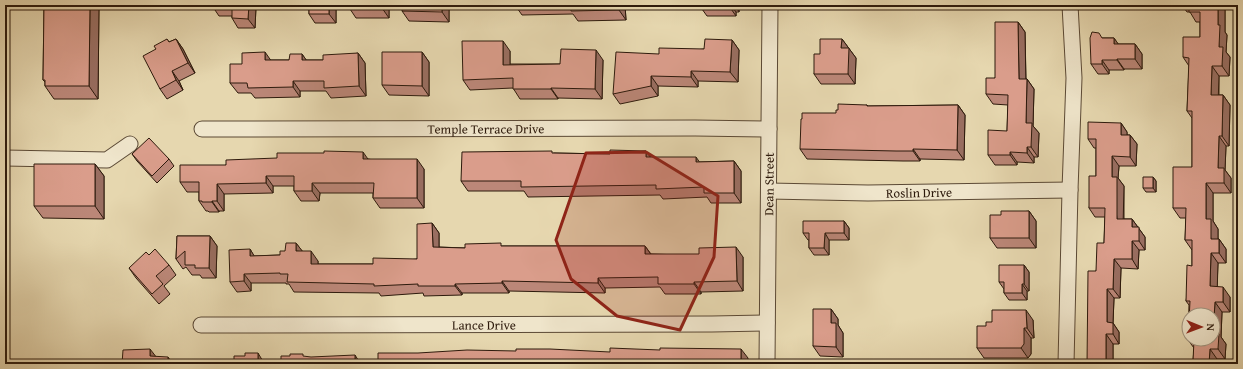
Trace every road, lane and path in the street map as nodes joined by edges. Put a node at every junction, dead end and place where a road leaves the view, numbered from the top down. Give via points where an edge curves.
1 (770, 5) edge
2 (1070, 5) edge
3 (202, 129) dead end
4 (769, 129) junction
5 (130, 144) dead end
6 (5, 158) edge
7 (1070, 190) junction
8 (768, 191) junction
9 (767, 323) junction
10 (201, 325) dead end
11 (767, 364) edge
12 (1066, 364) edge

1 - 4 street, Dean Street
2 - 7 street via 1074,78
3 - 4 street, Temple Terrace Drive
4 - 8 street, Dean Street
5 - 6 street via 107,160
7 - 8 street, Roslin Drive via 876,193
7 - 12 street
8 - 9 street, Dean Street
9 - 10 street, Lance Drive
9 - 11 street, Dean Street

